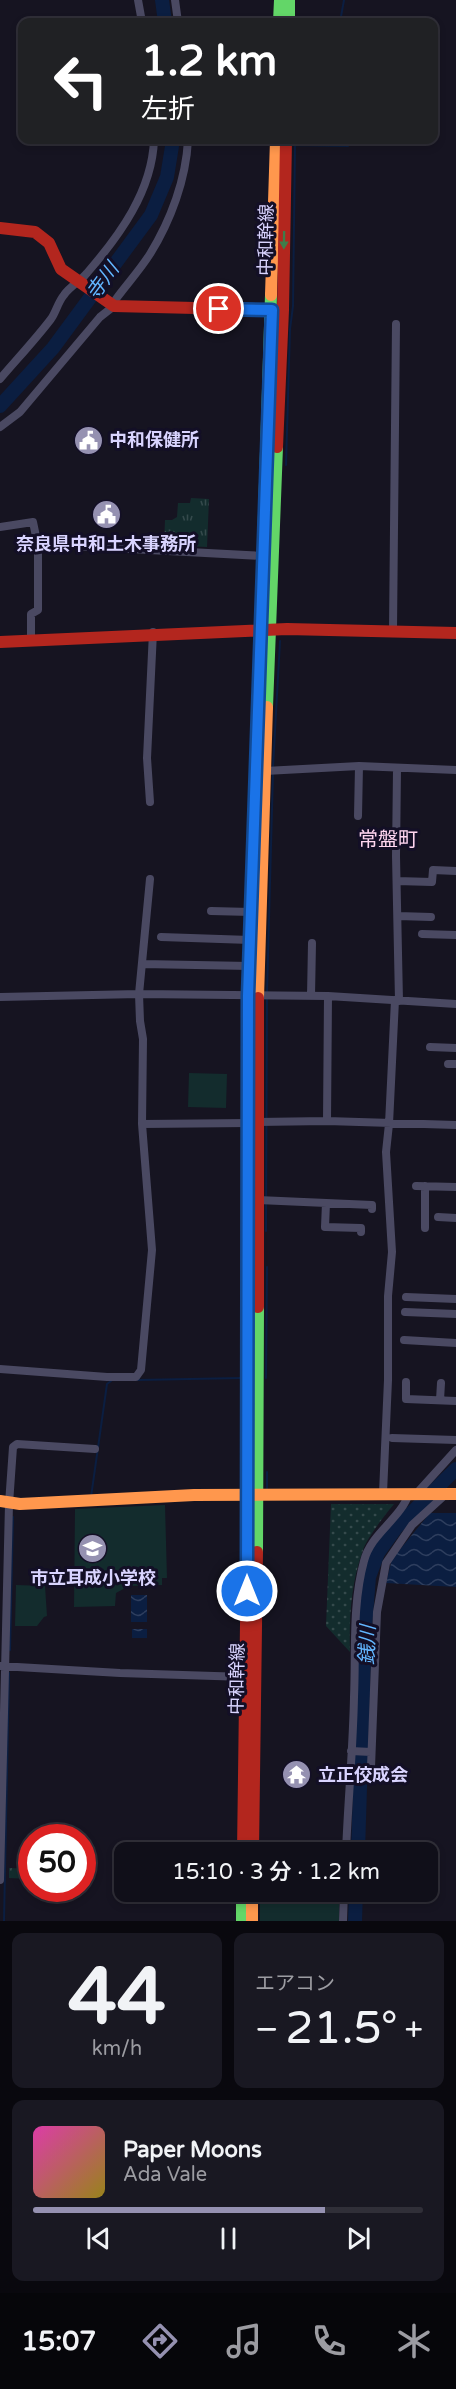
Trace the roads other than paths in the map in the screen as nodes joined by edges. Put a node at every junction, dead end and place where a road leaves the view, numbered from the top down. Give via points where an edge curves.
1 (138, 0) edge
2 (175, 0) edge
3 (279, 0) edge
4 (289, 0) edge
5 (141, 18) edge
6 (177, 18) edge
7 (279, 18) edge
8 (289, 18) edge
9 (154, 144) edge
10 (188, 144) edge
11 (276, 144) edge
12 (286, 144) edge
13 (0, 228) edge
14 (79, 282) junction
15 (110, 304) junction
16 (277, 310) junction
17 (396, 324) dead end
18 (0, 379) edge
19 (0, 427) edge
20 (0, 527) edge
21 (37, 544) junction
22 (263, 556) junction
23 (266, 630) junction
24 (393, 630) junction
25 (153, 632) junction
26 (456, 633) edge
27 (31, 640) junction
28 (0, 642) edge
29 (359, 766) junction
30 (397, 769) junction
31 (456, 770) edge
32 (271, 771) junction
33 (150, 802) dead end
34 (358, 816) dead end
35 (456, 871) edge
36 (150, 879) dead end
37 (397, 881) junction
38 (211, 911) dead end
39 (251, 912) junction
40 (398, 916) junction
41 (431, 917) dead end
42 (422, 934) dead end
43 (456, 935) edge
44 (160, 937) dead end
45 (250, 940) junction
46 (312, 943) dead end
47 (142, 964) junction
48 (250, 966) junction
49 (139, 994) junction
50 (260, 996) junction
51 (311, 996) junction
52 (328, 996) junction
53 (0, 997) edge
54 (398, 1001) junction
55 (456, 1004) edge
56 (430, 1047) dead end
57 (456, 1048) edge
58 (327, 1121) junction
59 (260, 1123) junction
60 (142, 1124) junction
61 (389, 1124) junction
62 (456, 1125) edge
63 (456, 1187) edge
64 (264, 1200) junction
65 (326, 1203) junction
66 (372, 1209) dead end
67 (438, 1217) dead end
68 (456, 1218) edge
69 (425, 1228) dead end
70 (361, 1232) dead end
71 (406, 1297) dead end
72 (456, 1299) edge
73 (405, 1312) dead end
74 (456, 1314) edge
75 (404, 1340) dead end
76 (456, 1343) edge
77 (0, 1369) edge
78 (406, 1382) dead end
79 (441, 1383) dead end
80 (440, 1400) junction
81 (456, 1401) edge
82 (392, 1438) dead end
83 (456, 1440) edge
84 (95, 1449) dead end
85 (456, 1450) edge
86 (383, 1493) junction
87 (416, 1493) junction
88 (253, 1494) junction
89 (447, 1494) edge
90 (4, 1502) edge
91 (3, 1666) edge
92 (246, 1677) junction
93 (353, 1751) junction
94 (370, 1752) junction
95 (371, 1767) dead end
96 (243, 1842) edge
97 (253, 1842) edge
98 (347, 1842) edge
99 (0, 1867) edge
100 (0, 1880) edge
101 (243, 1902) edge
102 (252, 1902) edge
103 (344, 1902) edge
104 (242, 1921) edge
105 (252, 1921) edge
106 (343, 1921) edge

1 - 5 street
2 - 6 street
3 - 7 main road
4 - 8 main road
9 - 14 street via 151,170 140,196 101,257
10 - 15 street via 187,161 172,211 150,254
11 - 16 main road, 中和幹線
12 -> 16 main road, 中和幹線
13 - 14 main road via 35,232 49,243 61,269
14 - 15 main road
14 - 18 street via 64,295 52,318
15 - 16 main road
15 - 19 street via 20,412
16 - 22 main road, 中和幹線
16 - 23 main road, 中和幹線
17 - 24 street
20 - 21 street via 33,522
21 - 22 street
21 - 27 street via 38,610 31,614
22 - 23 main road, 中和幹線
23 - 24 main road
23 - 25 main road
23 - 32 main road, 中和幹線
23 - 39 main road, 中和幹線
24 - 26 main road
25 - 27 main road
25 - 33 street via 147,758
27 - 28 main road
29 - 30 street
29 - 32 street
29 - 34 street
30 - 31 street
30 - 37 street
32 - 50 main road, 中和幹線
35 - 37 street via 433,870 432,882
36 - 47 street
37 - 40 street
38 - 39 street
39 - 45 main road, 中和幹線
40 - 41 street
40 - 54 street
42 - 43 street
44 - 45 street
45 - 48 main road, 中和幹線
46 - 51 street
47 - 48 street
47 - 49 street
48 - 50 main road, 中和幹線
49 - 50 street
49 - 53 street
49 - 60 street
50 - 51 street
50 - 59 main road, 中和幹線
51 - 52 street
52 - 54 street
52 - 58 street
54 - 55 street
54 - 61 street
56 - 57 street
58 - 59 street
58 - 61 street
59 - 60 street
59 - 64 main road, 中和幹線
59 - 88 main road, 中和幹線
60 - 77 street via 152,1250 141,1370 136,1377 107,1377
61 - 62 street
61 - 86 street via 386,1179 392,1252
63 - 69 street via 420,1186
64 - 65 street
64 - 88 main road, 中和幹線
65 - 66 street via 372,1205
65 - 70 street via 325,1227 361,1228
67 - 68 street
71 - 72 street
73 - 74 street
75 - 76 street
78 - 80 street via 406,1399
79 - 80 street
80 - 81 street
82 - 83 street
84 - 90 street via 13,1446
85 - 87 street
86 - 87 main road
86 - 88 main road
87 - 89 main road
87 - 93 street via 378,1534 363,1562 355,1606
88 - 90 main road
88 - 92 main road, 中和幹線
88 - 97 main road, 中和幹線
89 - 94 street via 412,1525 386,1563 378,1608
90 - 91 street
91 - 92 street
91 - 99 street
92 - 96 main road, 中和幹線
93 - 94 street
93 - 98 street
94 - 95 street
99 - 100 street
101 - 104 main road
102 - 105 main road
103 - 106 street

